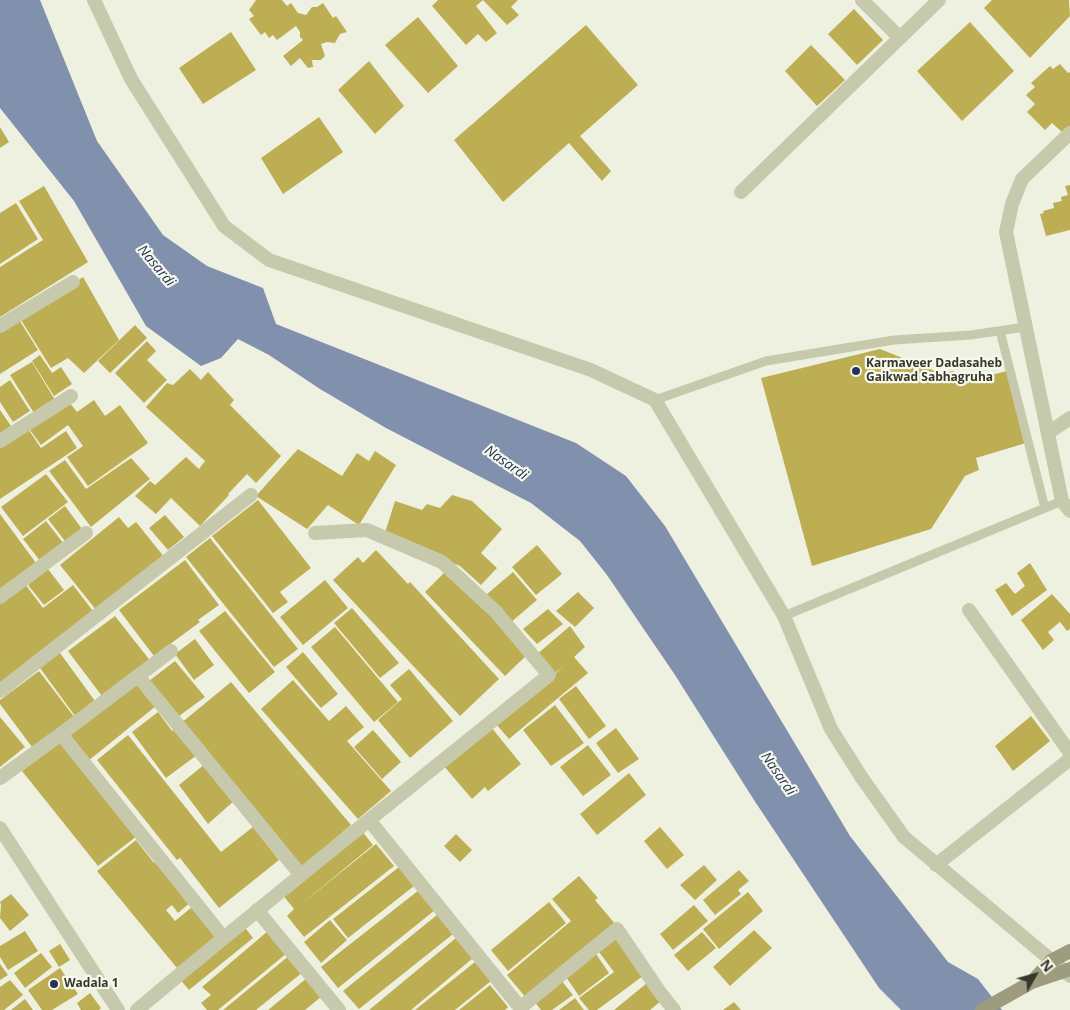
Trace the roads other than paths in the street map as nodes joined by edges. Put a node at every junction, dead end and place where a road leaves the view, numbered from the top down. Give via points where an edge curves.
1 (94, 0) edge
2 (862, 0) edge
3 (939, 0) edge
4 (900, 38) junction
5 (1070, 133) edge
6 (741, 192) dead end
7 (73, 282) dead end
8 (0, 326) edge
9 (1025, 327) junction
10 (1000, 331) junction
11 (71, 396) dead end
12 (655, 400) junction
13 (1070, 418) edge
14 (1048, 433) junction
15 (0, 441) edge
16 (251, 495) dead end
17 (1066, 506) edge
18 (1045, 508) junction
19 (86, 533) dead end
20 (315, 533) dead end
21 (0, 596) edge
22 (969, 610) dead end
23 (784, 616) junction
24 (171, 651) dead end
25 (138, 676) junction
26 (0, 691) edge
27 (61, 734) junction
28 (1070, 753) edge
29 (1070, 759) edge
30 (0, 778) edge
31 (369, 820) junction
32 (0, 828) edge
33 (936, 865) junction
34 (300, 874) junction
35 (257, 910) junction
36 (223, 937) junction
37 (1070, 950) edge
38 (1051, 962) junction
39 (1068, 972) edge
40 (1032, 982) junction
41 (521, 1009) edge
42 (118, 1010) edge
43 (137, 1010) edge
44 (339, 1010) edge
45 (674, 1010) edge
46 (982, 1010) edge

1 - 12 street via 131,79 224,226 269,260 591,370
2 - 4 street
3 - 4 street
4 - 6 street
5 - 9 street via 1022,179 1012,204 1006,232
7 - 8 street
9 - 10 lane
9 - 14 street
10 - 12 lane via 894,340 766,360
10 - 18 lane
11 - 15 street
12 - 23 street
13 - 14 street
14 - 17 street
16 - 26 street
17 - 18 lane
18 - 23 lane
19 - 21 street
20 - 31 street via 366,530 442,562 496,612 549,675
22 - 28 street
23 - 33 street via 831,729 904,837
24 - 25 street
25 - 27 street
25 - 34 street
27 - 30 street
27 - 36 street
29 - 33 street
31 - 34 street
31 - 41 street
32 - 42 street
33 - 38 street
34 - 35 street
35 - 36 street
35 - 44 street
36 - 43 street
37 - 38 main road
38 - 39 street
38 - 40 main road
39 - 40 main road
40 - 46 main road
41 - 45 street via 617,929

